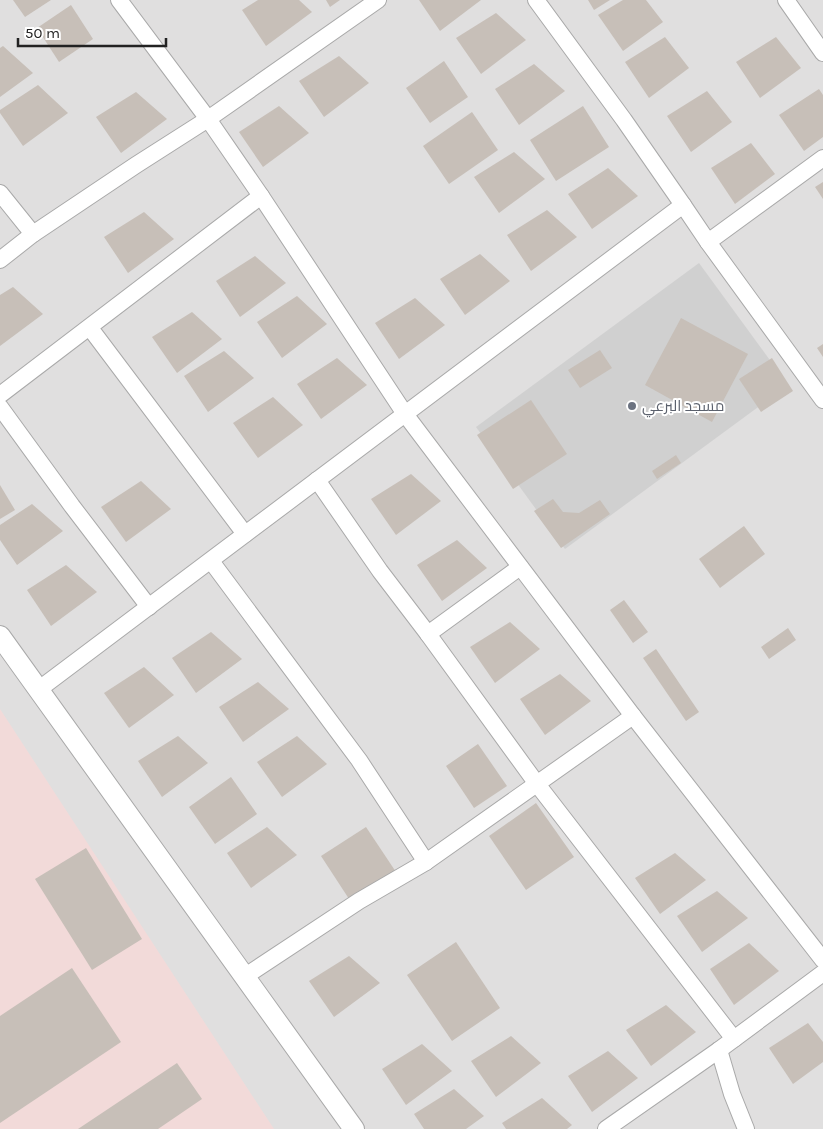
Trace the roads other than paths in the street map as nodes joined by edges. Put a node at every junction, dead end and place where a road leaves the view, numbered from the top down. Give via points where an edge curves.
1 (119, 0) edge
2 (378, 0) edge
3 (536, 0) edge
4 (786, 0) edge
5 (823, 53) edge
6 (208, 119) junction
7 (823, 158) edge
8 (0, 193) edge
9 (261, 196) junction
10 (683, 205) junction
11 (33, 234) junction
12 (708, 242) junction
13 (0, 260) edge
14 (90, 328) junction
15 (0, 395) edge
16 (823, 400) edge
17 (0, 408) edge
18 (405, 414) junction
19 (317, 480) junction
20 (245, 534) junction
21 (211, 561) junction
22 (520, 567) junction
23 (149, 607) junction
24 (428, 634) junction
25 (0, 636) edge
26 (38, 690) junction
27 (633, 716) junction
28 (537, 784) junction
29 (426, 862) junction
30 (823, 960) edge
31 (823, 973) edge
32 (244, 977) junction
33 (734, 1039) junction
34 (719, 1050) junction
35 (354, 1129) edge
36 (606, 1129) edge
37 (746, 1129) edge

1 - 6 street
2 - 6 street
3 - 10 street
4 - 5 street
6 - 9 street
6 - 11 street
7 - 12 street
8 - 11 street
9 - 14 street
9 - 18 street
10 - 12 street
10 - 18 street
11 - 13 street
12 - 16 street
14 - 15 street
14 - 20 street
17 - 23 street
18 - 19 street
18 - 22 street
19 - 20 street
19 - 24 street
20 - 21 street
21 - 23 street
21 - 29 street via 359,760
22 - 24 street
22 - 27 street
23 - 26 street
24 - 28 street
25 - 26 street
26 - 32 street
27 - 28 street
27 - 30 street
28 - 29 street
28 - 33 street
29 - 32 street via 359,901
31 - 33 street
32 - 35 street
33 - 34 street
34 - 36 street
34 - 37 street

